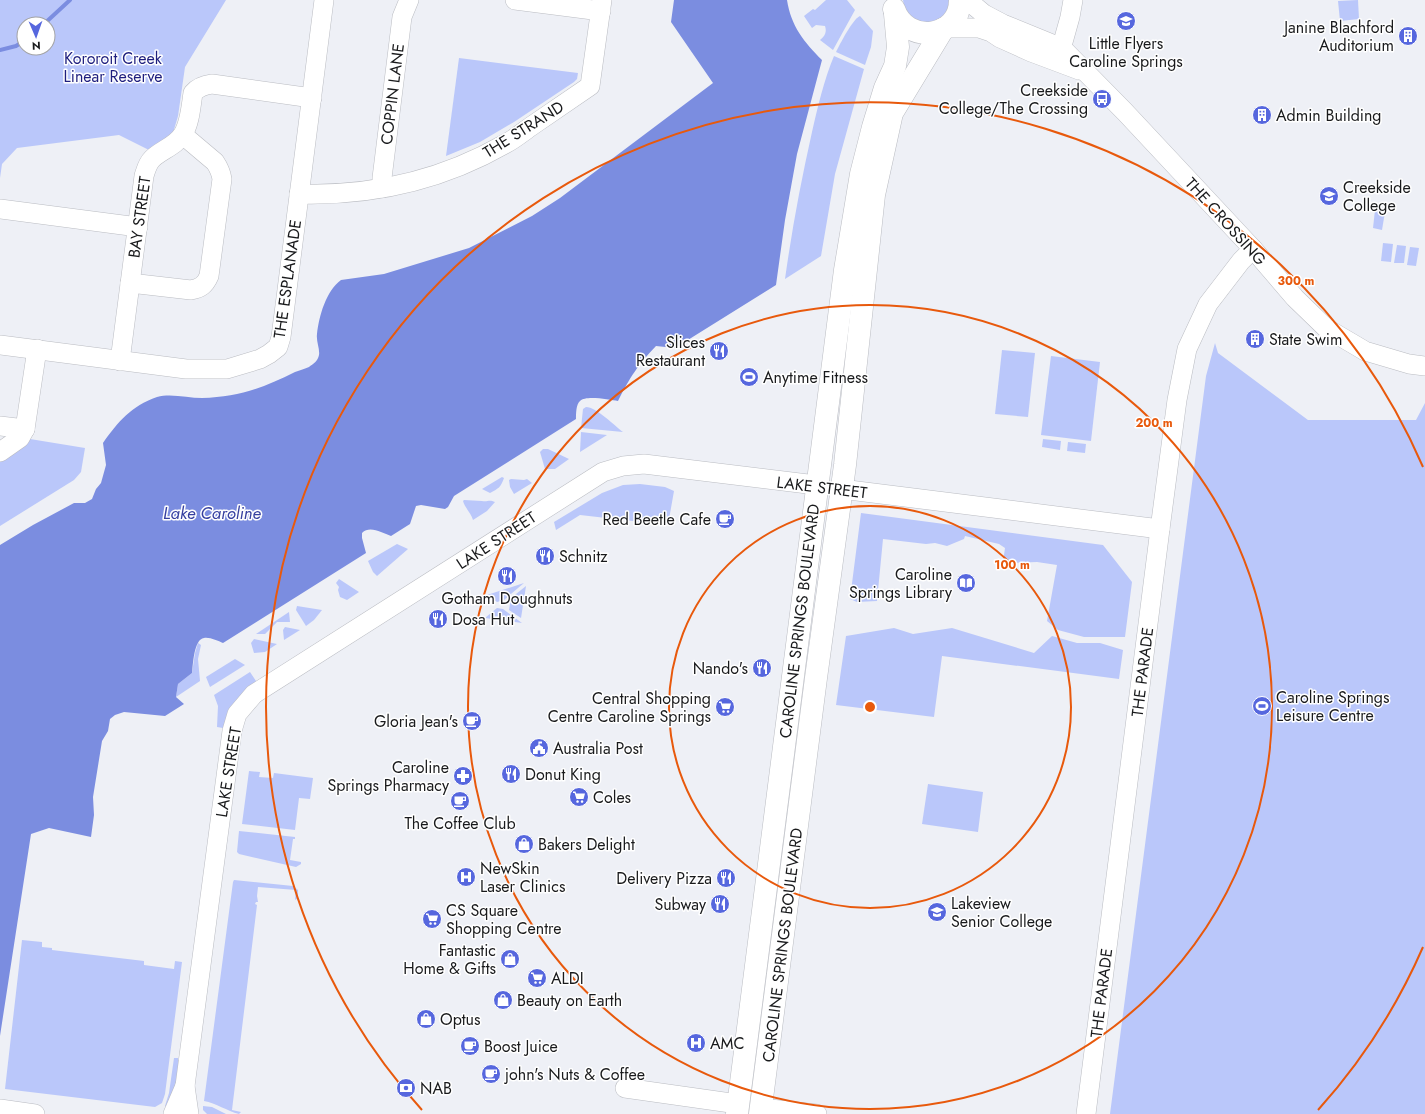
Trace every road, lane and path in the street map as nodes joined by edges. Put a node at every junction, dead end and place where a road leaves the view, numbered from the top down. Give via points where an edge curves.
1 (324, 0) edge
2 (409, 0) edge
3 (515, 0) edge
4 (960, 0) edge
5 (967, 0) edge
6 (1073, 0) edge
7 (601, 5) edge
8 (891, 6) edge
9 (945, 29) junction
10 (1060, 55) junction
11 (312, 98) junction
12 (183, 135) junction
13 (382, 188) junction
14 (299, 194) junction
15 (0, 209) edge
16 (138, 227) junction
17 (1253, 249) junction
18 (130, 283) junction
19 (0, 345) edge
20 (37, 349) junction
21 (120, 361) junction
22 (1425, 366) edge
23 (0, 426) edge
24 (25, 430) junction
25 (0, 452) edge
26 (816, 485) junction
27 (841, 489) junction
28 (1160, 529) junction
29 (185, 1086) junction
30 (625, 1088) dead end
31 (737, 1109) edge
32 (0, 1110) edge
33 (761, 1111) edge
34 (36, 1114) edge
35 (173, 1114) edge
36 (189, 1114) edge
37 (817, 1114) edge
38 (1086, 1114) edge

1 - 11 street, THE ESPLANADE
2 - 13 street, COPPIN LANE via 402,17
3 - 7 street
4 - 9 main road, CAROLINE SPRINGS BOULEVARD via 958,13
5 - 10 street, THE CROSSING via 984,14
6 - 10 street
7 - 13 street, THE STRAND via 590,86 506,144 429,178
8 - 9 main road via 910,30 933,33
8 - 26 main road, CAROLINE SPRINGS BOULEVARD via 898,47 895,66 873,127 852,221
9 - 10 street, THE CROSSING via 979,28 1031,52
9 - 27 main road, CAROLINE SPRINGS BOULEVARD via 892,113 874,195
10 - 17 street, THE CROSSING via 1084,72 1125,112
11 - 12 street via 204,85 193,92
11 - 14 street, THE ESPLANADE
12 - 16 street, BAY STREET via 152,158 147,165
12 - 18 street via 215,162 221,173 209,276 200,288 191,290
13 - 14 street, THE STRAND via 353,193
14 - 21 street, THE ESPLANADE via 278,347 260,358 228,369 186,369
15 - 16 street
16 - 18 street, BAY STREET
17 - 22 street, THE CROSSING via 1295,298 1326,328 1364,351
17 - 28 street, THE PARADE via 1208,304 1187,349
18 - 21 street, BAY STREET
19 - 20 street, THE ESPLANADE
20 - 21 street, THE ESPLANADE
20 - 24 street
23 - 24 street
24 - 25 street via 20,438
26 - 27 main road, LAKE STREET
26 - 29 street, LAKE STREET via 664,465 623,466 603,472 254,694 237,714 232,732
26 - 31 main road, CAROLINE SPRINGS BOULEVARD
27 - 28 street, LAKE STREET
27 - 33 main road, CAROLINE SPRINGS BOULEVARD
28 - 38 street, THE PARADE
29 - 35 street, LAKE STREET
29 - 36 street, LAKE STREET
30 - 31 street
31 - 33 main road
32 - 34 street
33 - 37 street

